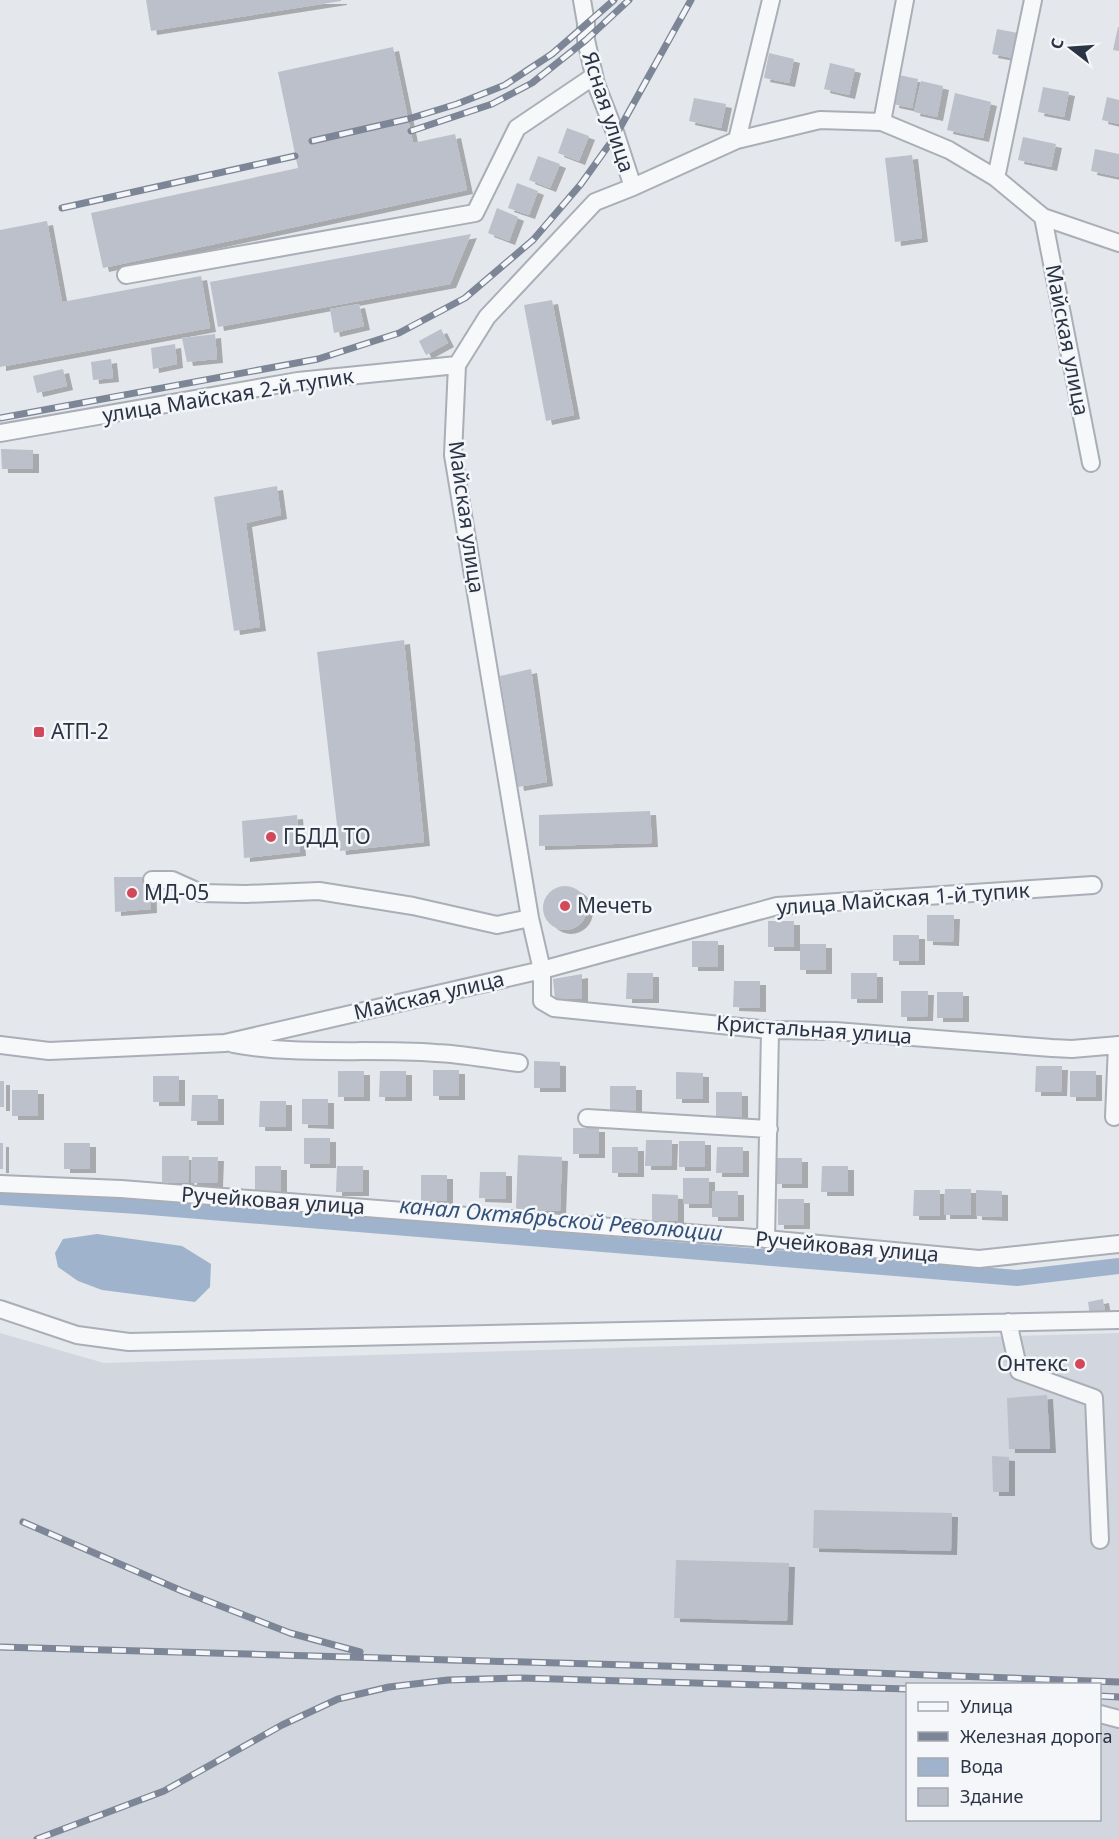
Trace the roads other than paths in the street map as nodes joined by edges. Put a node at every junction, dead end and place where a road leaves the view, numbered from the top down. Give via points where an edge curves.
1 (582, 0) edge
2 (771, 0) edge
3 (905, 0) edge
4 (1033, 0) edge
5 (594, 76) junction
6 (882, 122) junction
7 (737, 140) junction
8 (996, 178) junction
9 (633, 187) junction
10 (1043, 217) junction
11 (1119, 243) edge
12 (126, 275) dead end
13 (457, 365) junction
14 (0, 433) edge
15 (1090, 463) dead end
16 (152, 880) dead end
17 (1092, 885) dead end
18 (530, 918) junction
19 (542, 970) junction
20 (770, 1030) junction
21 (225, 1043) junction
22 (0, 1045) edge
23 (1118, 1045) edge
24 (519, 1063) dead end
25 (1117, 1078) edge
26 (1114, 1117) dead end
27 (587, 1118) dead end
28 (769, 1129) junction
29 (0, 1184) edge
30 (766, 1239) junction
31 (1119, 1244) edge
32 (0, 1310) edge
33 (1119, 1320) edge
34 (1008, 1322) junction
35 (1100, 1540) dead end
36 (1101, 1714) edge
37 (1119, 1719) edge

1 - 5 street, Ясная улица
2 - 7 street
3 - 6 street
4 - 8 street
5 - 9 street, Ясная улица
5 - 12 street via 517,128 475,213
6 - 7 street, Майская улица via 820,120
6 - 8 street, Майская улица via 950,150
7 - 9 street, Майская улица
8 - 10 street, Майская улица
9 - 13 street, Майская улица via 595,202 487,317
10 - 11 street, Майская улица
10 - 15 street, Майская улица
13 - 14 street, улица Майская 2-й тупик via 298,381
13 - 18 street, Майская улица via 453,455
16 - 18 street via 172,880 201,893 319,891 413,906 496,925
17 - 19 street, улица Майская 1-й тупик via 777,906
18 - 19 street, Майская улица
19 - 20 street, Кристальная улица via 542,1001 554,1008
19 - 21 street, Майская улица
20 - 23 street, Кристальная улица via 835,1031 1072,1049
20 - 28 street
21 - 22 street, Майская улица via 49,1051
21 - 24 street, Майская улица via 260,1049 436,1053
23 - 25 street
25 - 26 street
27 - 28 street
28 - 30 street
29 - 30 street, Ручейковая улица via 121,1189
30 - 31 street, Ручейковая улица via 979,1259
32 - 34 street via 76,1335 129,1342
33 - 34 street
34 - 35 street via 1019,1371 1094,1398
36 - 37 street

